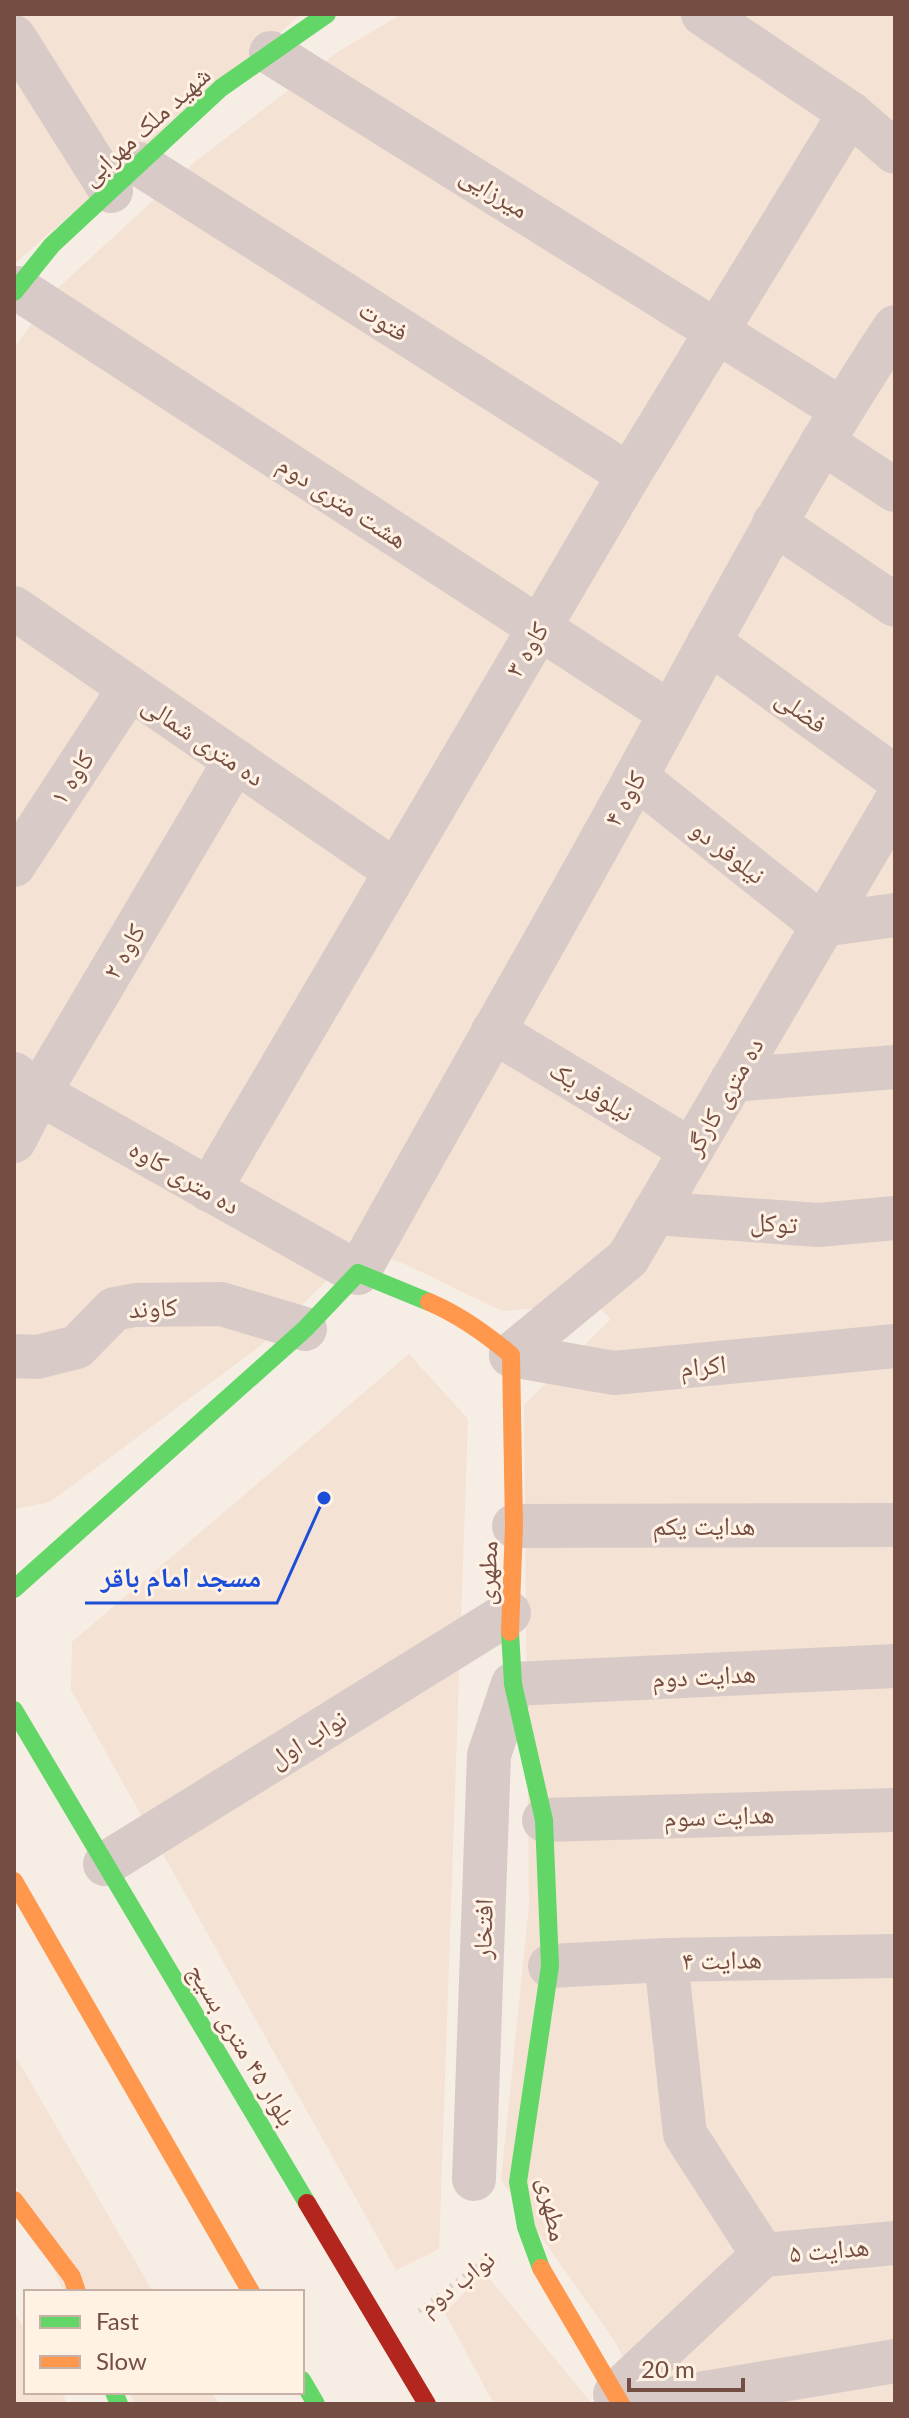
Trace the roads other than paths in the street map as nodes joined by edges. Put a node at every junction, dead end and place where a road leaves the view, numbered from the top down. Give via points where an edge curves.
1 (327, 14) edge
2 (703, 14) edge
3 (14, 37) edge
4 (271, 53) junction
5 (850, 113) junction
6 (895, 152) edge
7 (125, 177) junction
8 (16, 290) edge
9 (895, 327) edge
10 (719, 330) junction
11 (831, 425) junction
12 (629, 475) junction
13 (895, 490) edge
14 (774, 523) junction
15 (895, 605) edge
16 (14, 608) edge
17 (539, 628) junction
18 (709, 642) junction
19 (129, 689) junction
20 (670, 713) junction
21 (235, 761) junction
22 (636, 777) junction
23 (895, 777) edge
24 (895, 803) edge
25 (14, 865) edge
26 (395, 871) junction
27 (895, 915) edge
28 (822, 925) junction
29 (493, 1031) junction
30 (895, 1067) edge
31 (732, 1080) junction
32 (27, 1084) edge
33 (14, 1141) edge
34 (691, 1150) junction
35 (209, 1190) junction
36 (654, 1213) junction
37 (895, 1218) edge
38 (358, 1273) junction
39 (305, 1329) junction
40 (895, 1346) edge
41 (511, 1355) junction
42 (14, 1356) edge
43 (895, 1525) edge
44 (514, 1526) junction
45 (14, 1589) edge
46 (509, 1613) junction
47 (895, 1666) edge
48 (513, 1684) junction
49 (14, 1710) edge
50 (895, 1810) edge
51 (544, 1820) junction
52 (105, 1864) junction
53 (14, 1881) edge
54 (895, 1956) edge
55 (666, 1960) junction
56 (550, 1966) junction
57 (474, 2179) dead end
58 (14, 2200) edge
59 (895, 2243) edge
60 (763, 2255) junction
61 (76, 2290) edge
62 (250, 2290) edge
63 (895, 2361) edge
64 (304, 2383) edge
65 (625, 2401) edge
66 (316, 2404) edge
67 (427, 2404) edge

1 - 4 street, شهید ملک مهرابی
2 - 5 street
3 - 7 street
4 - 7 street, شهید ملک مهرابی via 221,88
4 - 10 street, میرزایی
5 - 6 street
5 - 10 street, کاوه ۳
7 - 8 street, شهید ملک مهرابی via 52,245
7 - 12 street, فتوت
8 - 17 street, هشت متری دوم
9 - 11 street, کاوه ۴
10 - 11 street, میرزایی
10 - 12 street, کاوه ۳
11 - 13 street, میرزایی
11 - 14 street, کاوه ۴
12 - 17 street, کاوه ۳
14 - 15 street
14 - 18 street, کاوه ۴
16 - 19 street, ده متری شمالی
17 - 20 street, هشت متری دوم
17 - 26 street, کاوه ۳
18 - 20 street, کاوه ۴
18 - 23 street, فضلی
19 - 21 street, ده متری شمالی
19 - 25 street, کاوه ۱
20 - 22 street, کاوه ۴
21 - 26 street, ده متری شمالی
21 - 32 street, کاوه ۲
22 - 28 street, نیلوفر دو
22 - 29 street, کاوه ۴
24 - 28 street, ده متری کارگر
26 - 35 street, کاوه ۳
27 - 28 street
28 - 31 street, ده متری کارگر
29 - 34 street, نیلوفر یک
29 - 38 street, کاوه ۴
30 - 31 street
31 - 34 street, ده متری کارگر
32 - 33 street, کاوه ۲
32 - 35 street, ده متری کاوه
34 - 36 street, ده متری کارگر
35 - 38 street, ده متری کاوه
36 - 37 street, توکل via 818,1225
36 - 41 street, ده متری کارگر via 628,1258
38 - 39 street
38 - 41 street via 449,1310
39 - 42 street, کاوند via 221,1304 135,1305 114,1309 77,1347 37,1357
39 - 45 street
40 - 41 street, اکرام via 614,1373
41 - 44 street, مطهری
43 - 44 street, هدایت یکم
44 - 46 street, مطهری
46 - 48 street, مطهری
46 - 52 street, نواب اول
47 - 48 street, هدایت دوم
48 - 51 street, مطهری
48 - 57 street, افتخار via 489,1755
49 - 52 street, بلوار ۴۵ متری بسیج
50 - 51 street, هدایت سوم
51 - 56 street, مطهری
52 - 67 street, بلوار ۴۵ متری بسیج
53 - 62 street
54 - 55 street, هدایت ۴
55 - 56 street, هدایت ۴
55 - 60 street via 685,2134
56 - 65 street, مطهری via 518,2182 540,2266
58 - 61 street
59 - 60 street, هدایت ۵
60 - 65 street
63 - 65 street
64 - 66 street

